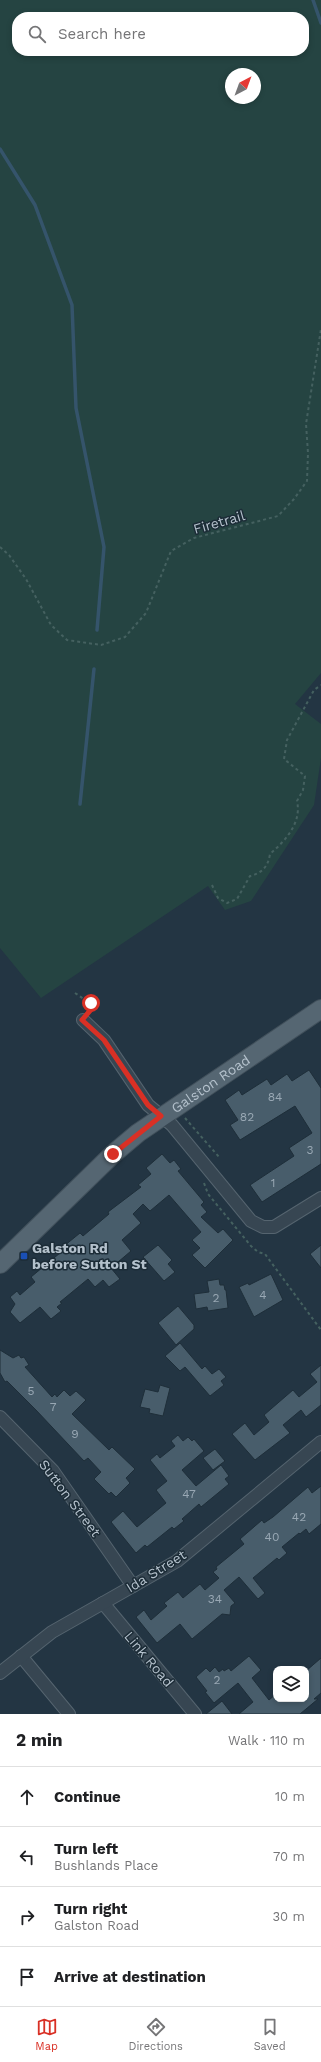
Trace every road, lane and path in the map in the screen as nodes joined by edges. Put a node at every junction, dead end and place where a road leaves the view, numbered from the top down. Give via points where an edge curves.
1 (321, 329) edge
2 (0, 547) edge
3 (321, 685) edge
4 (212, 885) dead end
5 (75, 993) dead end
6 (321, 1009) edge
7 (82, 1020) joint
8 (161, 1116) junction
9 (184, 1117) dead end
10 (219, 1157) dead end
11 (203, 1178) dead end
12 (321, 1198) edge
13 (0, 1264) edge
14 (321, 1330) edge
15 (0, 1417) edge
16 (321, 1442) edge
17 (133, 1586) junction
18 (103, 1603) junction
19 (21, 1656) junction
20 (0, 1673) edge
21 (69, 1714) edge
22 (195, 1714) edge

1 - 2 path, Firetrail via 306,424 307,481 278,516 194,538 171,551 146,613 125,637 101,646 66,640 51,624 26,578
3 - 4 path via 314,690 287,740 284,758 305,776 303,790 297,801 299,810 294,826 282,844 270,854 268,864 259,874 250,876 237,899 227,903 218,898
5 - 7 path via 94,1006
6 - 8 main road, Galston Road via 249,1060
7 - 8 street via 104,1040 148,1105
8 - 12 street via 172,1125 246,1217 257,1225 274,1227
8 - 13 main road, Galston Road via 113,1154
9 - 10 path
11 - 14 path via 208,1194 251,1246 265,1254
15 - 17 street, Sutton Street via 53,1471
16 - 17 street, Ida Street via 177,1561
17 - 18 street, Ida Street
18 - 19 street, Ida Street via 52,1632
18 - 22 street, Link Road
19 - 20 street, Ida Street
19 - 21 street

